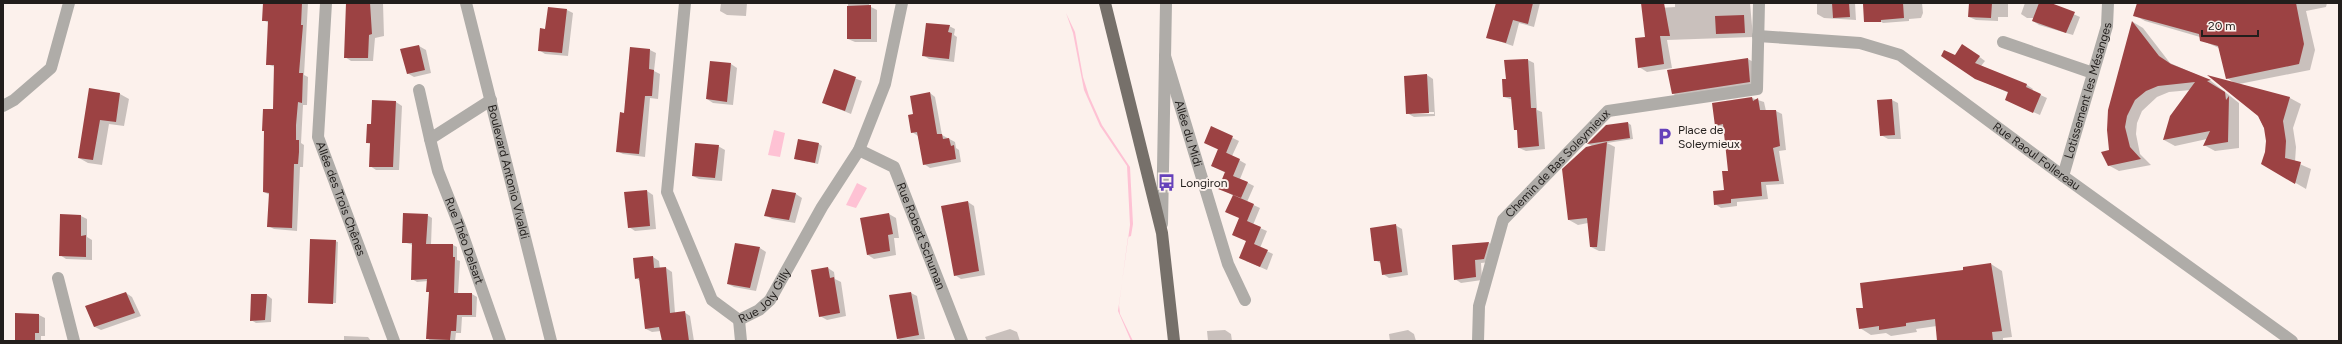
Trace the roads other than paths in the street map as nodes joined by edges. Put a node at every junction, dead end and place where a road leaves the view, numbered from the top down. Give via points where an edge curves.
1 (69, 3) edge
2 (326, 3) edge
3 (466, 3) edge
4 (684, 3) edge
5 (902, 3) edge
6 (1106, 3) edge
7 (1166, 3) edge
8 (1759, 3) edge
9 (2108, 3) edge
10 (1758, 36) junction
11 (2003, 42) dead end
12 (1165, 56) junction
13 (2093, 73) junction
14 (419, 90) dead end
15 (491, 100) junction
16 (3, 106) edge
17 (430, 139) junction
18 (859, 150) junction
19 (2063, 176) junction
20 (1162, 232) junction
21 (58, 278) dead end
22 (1245, 300) dead end
23 (739, 320) junction
24 (74, 341) edge
25 (394, 341) edge
26 (500, 341) edge
27 (551, 341) edge
28 (741, 341) edge
29 (962, 341) edge
30 (1174, 341) edge
31 (1478, 341) edge
32 (2292, 341) edge

1 - 16 street via 51,68 14,100
2 - 25 street, Allée des Trois Chênes via 318,137
3 - 15 street, Boulevard Antonio Vivaldi
4 - 23 street, Rue Joly Gilly via 667,192 712,300
5 - 18 street, Rue Joly Gilly via 886,84
6 - 20 main road
7 - 12 street
8 - 10 street
9 - 13 street, Lotissement les Mésanges via 2107,26
10 - 19 street, Rue Raoul Follereau via 1860,43 1900,55
10 - 31 street, Chemin de Bas Soleymieux via 1756,88 1608,112 1503,220 1480,306
11 - 13 street
12 - 20 street
12 - 22 street, Allée du Midi via 1228,264
13 - 19 street, Lotissement les Mésanges
14 - 17 street, Rue Théo Delsart
15 - 17 street
15 - 27 street, Boulevard Antonio Vivaldi
17 - 26 street, Rue Théo Delsart via 438,172
18 - 23 street, Rue Joly Gilly via 822,206 770,300 759,310
18 - 29 street, Rue Robert Schuman via 894,167
19 - 32 street, Rue Raoul Follereau
20 - 30 main road
21 - 24 street
23 - 28 street

